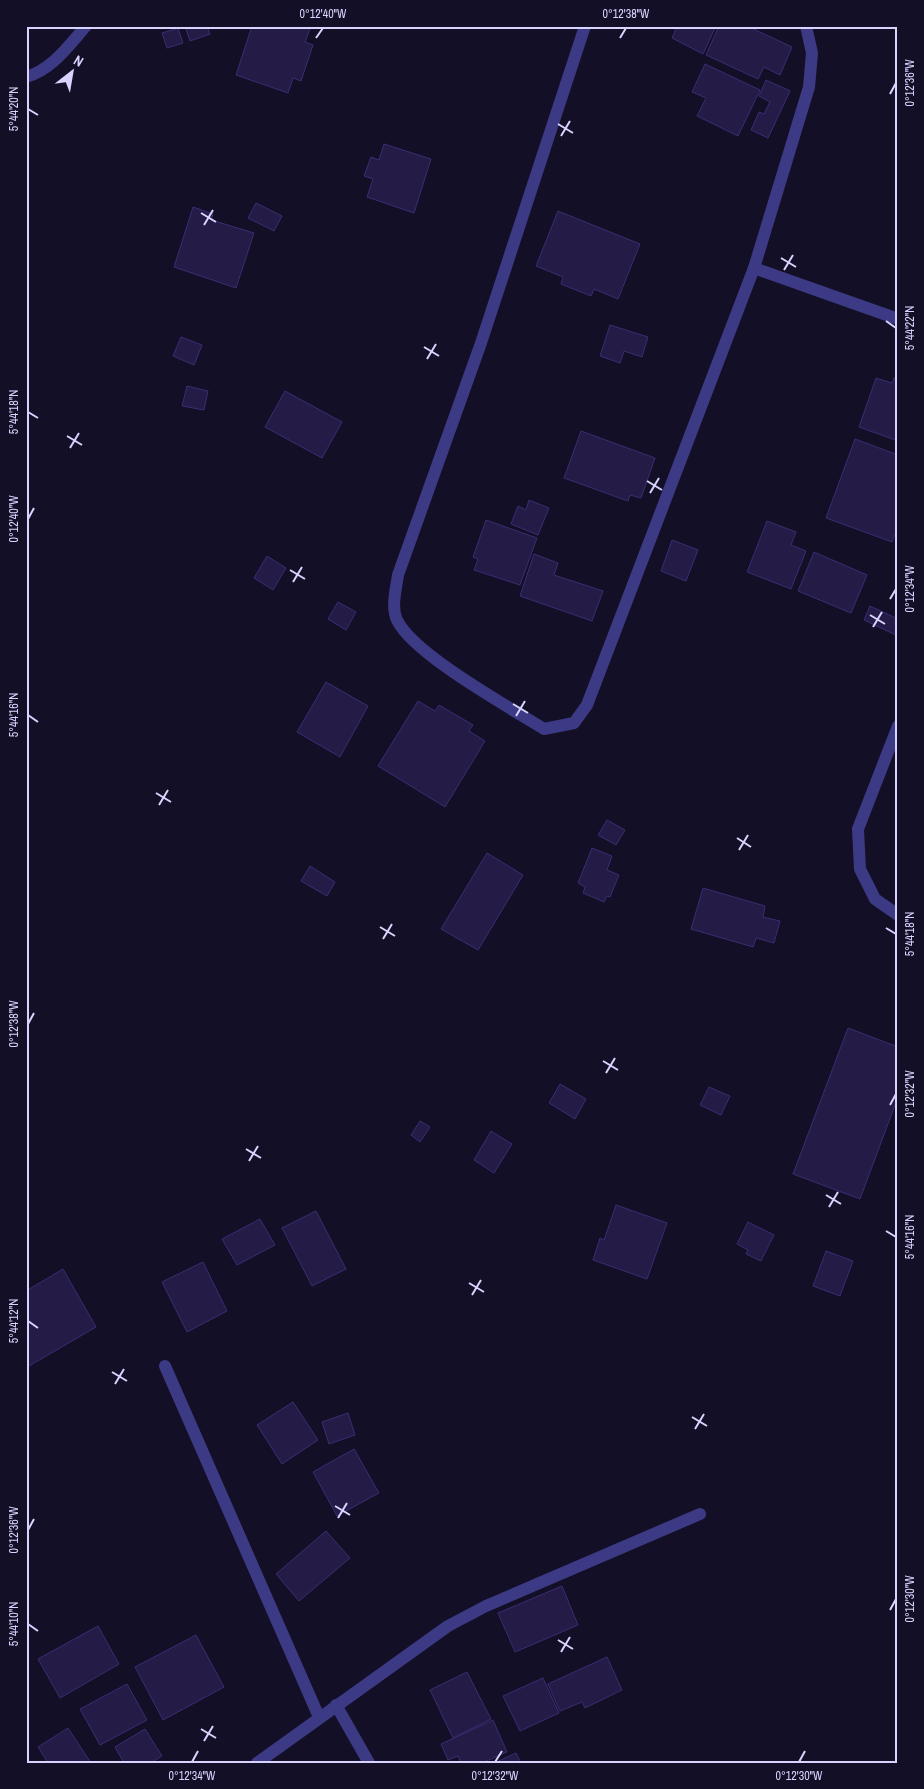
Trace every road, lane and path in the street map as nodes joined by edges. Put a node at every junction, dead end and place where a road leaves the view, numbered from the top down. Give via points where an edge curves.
1 (86, 26) edge
2 (585, 26) edge
3 (806, 26) edge
4 (26, 77) edge
5 (754, 268) junction
6 (898, 319) edge
7 (898, 726) edge
8 (898, 915) edge
9 (165, 1366) dead end
10 (700, 1514) dead end
11 (336, 1705) junction
12 (319, 1717) junction
13 (257, 1763) edge
14 (369, 1763) edge

1 - 4 street via 58,58 37,74
2 - 5 street via 481,343 398,575 394,596 396,619 421,650 544,729 574,723 587,705
3 - 5 street via 812,53 809,87
5 - 6 street
7 - 8 street via 858,829 860,869 875,899
9 - 12 street
10 - 11 street via 486,1606 448,1626
11 - 12 street
11 - 14 street
12 - 13 street

